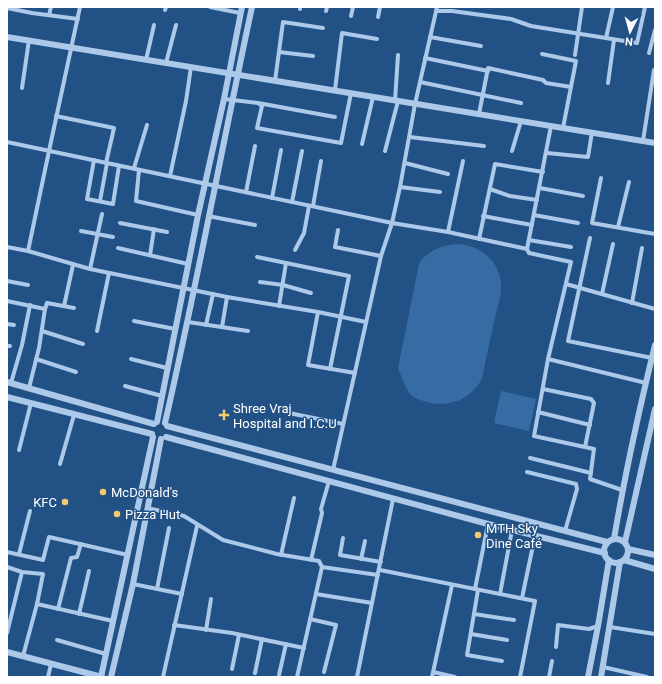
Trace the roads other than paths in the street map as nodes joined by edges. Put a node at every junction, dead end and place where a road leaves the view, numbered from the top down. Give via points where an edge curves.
1 (8, 7) edge
2 (30, 7) edge
3 (51, 7) edge
4 (80, 7) edge
5 (210, 7) edge
6 (252, 7) edge
7 (354, 7) edge
8 (380, 7) edge
9 (582, 7) edge
10 (613, 7) edge
11 (645, 7) edge
12 (436, 9) edge
13 (241, 10) edge
14 (29, 12) junction
15 (49, 15) junction
16 (351, 16) dead end
17 (378, 17) dead end
18 (78, 19) junction
19 (154, 25) dead end
20 (176, 25) dead end
21 (323, 28) dead end
22 (655, 30) edge
23 (578, 34) junction
24 (7, 36) edge
25 (430, 37) junction
26 (606, 38) junction
27 (377, 39) dead end
28 (29, 40) junction
29 (614, 40) junction
30 (481, 46) dead end
31 (72, 48) junction
32 (279, 52) junction
33 (649, 53) dead end
34 (542, 54) dead end
35 (398, 55) dead end
36 (575, 55) dead end
37 (313, 56) dead end
38 (425, 58) junction
39 (146, 60) junction
40 (166, 63) junction
41 (190, 67) junction
42 (654, 70) dead end
43 (488, 71) junction
44 (229, 73) junction
45 (237, 74) junction
46 (275, 81) junction
47 (420, 82) junction
48 (608, 83) dead end
49 (22, 88) dead end
50 (571, 88) junction
51 (334, 90) junction
52 (351, 93) junction
53 (483, 94) junction
54 (374, 97) junction
55 (224, 99) junction
56 (233, 100) junction
57 (396, 101) junction
58 (258, 103) junction
59 (521, 103) dead end
60 (415, 104) junction
61 (478, 114) junction
62 (56, 116) junction
63 (335, 117) dead end
64 (521, 121) junction
65 (147, 124) dead end
66 (551, 126) junction
67 (563, 128) junction
68 (592, 132) junction
69 (410, 137) junction
70 (643, 141) junction
71 (7, 142) edge
72 (655, 143) edge
73 (362, 144) dead end
74 (255, 146) dead end
75 (484, 146) dead end
76 (49, 150) junction
77 (281, 150) dead end
78 (302, 151) dead end
79 (385, 151) dead end
80 (512, 152) dead end
81 (546, 153) junction
82 (94, 160) junction
83 (321, 161) dead end
84 (463, 161) dead end
85 (107, 163) junction
86 (405, 163) junction
87 (120, 166) junction
88 (134, 168) junction
89 (139, 170) junction
90 (543, 172) junction
91 (448, 174) dead end
92 (170, 176) junction
93 (601, 178) dead end
94 (629, 182) dead end
95 (205, 183) junction
96 (215, 186) junction
97 (400, 187) junction
98 (540, 188) junction
99 (490, 190) junction
100 (246, 192) junction
101 (440, 192) dead end
102 (583, 196) dead end
103 (272, 198) junction
104 (537, 200) junction
105 (100, 201) junction
106 (292, 202) junction
107 (311, 206) junction
108 (102, 214) dead end
109 (198, 215) junction
110 (534, 215) junction
111 (208, 216) junction
112 (483, 216) junction
113 (120, 223) dead end
114 (392, 223) junction
115 (578, 223) dead end
116 (256, 225) dead end
117 (532, 225) junction
118 (618, 227) junction
119 (154, 229) junction
120 (338, 230) dead end
121 (82, 231) dead end
122 (167, 232) dead end
123 (448, 232) junction
124 (655, 234) edge
125 (97, 235) junction
126 (113, 237) dead end
127 (590, 238) dead end
128 (479, 239) junction
129 (529, 240) junction
130 (613, 244) dead end
131 (7, 246) edge
132 (118, 248) dead end
133 (571, 248) dead end
134 (642, 248) dead end
135 (527, 249) junction
136 (295, 250) dead end
137 (28, 251) junction
138 (150, 255) junction
139 (381, 256) junction
140 (257, 258) dead end
141 (286, 263) junction
142 (188, 264) junction
143 (73, 265) junction
144 (90, 269) junction
145 (109, 273) junction
146 (7, 281) edge
147 (260, 282) dead end
148 (566, 284) junction
149 (28, 285) dead end
150 (283, 285) junction
151 (184, 288) junction
152 (580, 288) junction
153 (195, 290) junction
154 (311, 293) dead end
155 (213, 294) junction
156 (602, 294) junction
157 (227, 297) junction
158 (7, 300) edge
159 (632, 303) junction
160 (30, 305) junction
161 (64, 306) junction
162 (279, 306) junction
163 (74, 308) dead end
164 (45, 309) junction
165 (655, 309) edge
166 (318, 312) junction
167 (340, 316) junction
168 (134, 321) dead end
169 (188, 322) junction
170 (366, 322) junction
171 (7, 324) edge
172 (206, 325) junction
173 (14, 326) dead end
174 (222, 327) junction
175 (175, 329) junction
176 (42, 331) junction
177 (97, 331) dead end
178 (248, 332) dead end
179 (83, 344) dead end
180 (655, 345) edge
181 (131, 358) dead end
182 (652, 358) junction
183 (36, 359) junction
184 (548, 359) junction
185 (168, 368) junction
186 (330, 369) junction
187 (76, 372) dead end
188 (355, 373) junction
189 (9, 383) edge
190 (646, 384) junction
191 (125, 386) dead end
192 (29, 388) junction
193 (543, 389) junction
194 (162, 396) junction
195 (7, 397) edge
196 (31, 403) junction
197 (655, 409) edge
198 (538, 412) junction
199 (289, 413) dead end
200 (74, 415) junction
201 (155, 423) junction
202 (166, 424) junction
203 (343, 424) junction
204 (590, 425) junction
205 (152, 435) junction
206 (164, 438) junction
207 (585, 447) junction
208 (19, 450) dead end
209 (530, 458) dead end
210 (60, 464) dead end
211 (333, 470) junction
212 (527, 472) dead end
213 (591, 473) junction
214 (329, 481) junction
215 (622, 490) junction
216 (294, 498) dead end
217 (393, 499) junction
218 (148, 508) junction
219 (30, 512) dead end
220 (488, 524) junction
221 (197, 526) junction
222 (170, 528) dead end
223 (512, 530) junction
224 (565, 531) junction
225 (535, 536) junction
226 (343, 538) dead end
227 (614, 539) junction
228 (365, 541) dead end
229 (608, 542) junction
230 (625, 542) junction
231 (81, 544) junction
232 (628, 549) junction
233 (7, 552) edge
234 (605, 553) junction
235 (19, 554) junction
236 (128, 555) junction
237 (281, 555) junction
238 (655, 557) edge
239 (361, 559) junction
240 (312, 560) junction
241 (608, 560) junction
242 (622, 561) junction
243 (380, 562) junction
244 (640, 565) junction
245 (655, 566) edge
246 (7, 567) edge
247 (322, 567) junction
248 (655, 569) edge
249 (380, 570) junction
250 (89, 571) dead end
251 (22, 572) junction
252 (378, 575) junction
253 (132, 584) junction
254 (452, 585) junction
255 (157, 589) junction
256 (476, 589) junction
257 (182, 594) junction
258 (316, 594) junction
259 (500, 594) junction
260 (522, 598) junction
261 (211, 599) dead end
262 (372, 603) junction
263 (37, 604) junction
264 (58, 609) junction
265 (79, 614) junction
266 (474, 614) junction
267 (310, 619) junction
268 (514, 620) dead end
269 (113, 622) junction
270 (174, 625) junction
271 (598, 626) junction
272 (610, 627) junction
273 (206, 630) junction
274 (7, 633) edge
275 (470, 634) junction
276 (655, 634) edge
277 (239, 635) junction
278 (262, 639) junction
279 (57, 640) dead end
280 (507, 640) dead end
281 (286, 644) junction
282 (556, 647) dead end
283 (304, 648) junction
284 (7, 652) edge
285 (106, 654) junction
286 (23, 656) junction
287 (502, 661) dead end
288 (552, 661) dead end
289 (51, 664) junction
290 (603, 667) junction
291 (232, 669) dead end
292 (324, 672) dead end
293 (255, 673) dead end
294 (432, 675) edge
295 (279, 676) dead end
296 (48, 677) edge
297 (101, 677) edge
298 (111, 677) edge
299 (163, 677) edge
300 (297, 677) edge
301 (357, 677) edge
302 (455, 677) edge
303 (520, 677) edge
304 (549, 677) edge
305 (588, 677) edge
306 (601, 677) edge
307 (647, 677) edge

1 - 14 street
2 - 14 street
3 - 15 street
4 - 18 street
5 - 13 street
6 - 45 street
7 - 16 street
8 - 17 street
9 - 23 street
10 - 26 street
11 - 29 street via 637,43
12 - 23 street via 511,19 531,26
12 - 25 street
13 - 44 street
14 - 15 street
15 - 18 street
18 - 31 street
19 - 39 street
20 - 40 street
21 - 32 street via 283,22
22 - 33 street
23 - 26 street
23 - 36 street
24 - 28 street
25 - 30 street
25 - 38 street
26 - 29 street
27 - 51 street via 342,33
28 - 31 street
28 - 49 street
29 - 48 street
31 - 39 street
31 - 62 street
32 - 37 street
32 - 46 street
34 - 50 street via 576,61
35 - 57 street
38 - 43 street
38 - 47 street
39 - 40 street
40 - 41 street
41 - 44 street
41 - 92 street via 186,102
42 - 70 street
43 - 50 street via 488,68
43 - 53 street
44 - 45 street
44 - 55 street
45 - 46 street
45 - 56 street
46 - 51 street
47 - 53 street
47 - 60 street
50 - 67 street
51 - 52 street
52 - 54 street
52 - 58 street via 341,143 257,128 262,106
53 - 59 street
53 - 61 street
54 - 57 street
54 - 73 street
55 - 56 street
55 - 95 street
56 - 58 street
56 - 96 street
57 - 60 street
57 - 79 street
58 - 63 street
60 - 61 street
60 - 69 street
61 - 64 street
62 - 76 street
62 - 85 street via 114,128
64 - 66 street
64 - 80 street
65 - 88 street
66 - 67 street
66 - 81 street
67 - 68 street
68 - 70 street
68 - 81 street via 588,157
69 - 75 street
69 - 86 street
70 - 72 street
71 - 76 street
74 - 100 street
76 - 82 street
76 - 137 street
77 - 103 street
78 - 106 street
81 - 90 street
82 - 85 street
82 - 105 street via 87,198
83 - 107 street
84 - 123 street
85 - 87 street
85 - 105 street
86 - 91 street
86 - 97 street
87 - 88 street
87 - 105 street via 113,204
88 - 89 street
89 - 92 street
89 - 109 street via 136,201
90 - 98 street
90 - 99 street via 495,164
92 - 95 street
93 - 118 street via 592,223
94 - 118 street
95 - 96 street
95 - 109 street
96 - 100 street
96 - 111 street
97 - 101 street
97 - 114 street
98 - 102 street
98 - 104 street
99 - 104 street
99 - 112 street
100 - 103 street
103 - 106 street
104 - 110 street
106 - 107 street
107 - 114 street
107 - 136 street via 304,233
108 - 125 street
109 - 142 street
110 - 115 street
110 - 117 street
111 - 116 street
111 - 153 street
112 - 117 street
112 - 128 street
113 - 119 street
114 - 123 street
114 - 139 street
117 - 129 street
118 - 124 street
119 - 122 street
119 - 138 street
120 - 139 street via 334,247
121 - 125 street
123 - 128 street
125 - 126 street
125 - 144 street
127 - 152 street
128 - 135 street
129 - 133 street
129 - 135 street
130 - 156 street
131 - 137 street
132 - 138 street
134 - 159 street
135 - 148 street via 529,253 570,262
137 - 143 street
138 - 142 street
139 - 170 street
140 - 141 street
141 - 150 street
141 - 167 street via 349,276
142 - 151 street
143 - 144 street
143 - 161 street
144 - 145 street
145 - 151 street
145 - 177 street
146 - 149 street
147 - 150 street
148 - 152 street
148 - 184 street
150 - 154 street
150 - 162 street
151 - 153 street
151 - 175 street
152 - 156 street
152 - 182 street via 568,341
153 - 155 street
153 - 169 street
155 - 157 street
155 - 172 street
156 - 159 street
157 - 162 street
157 - 174 street
158 - 160 street
159 - 165 street
160 - 164 street
160 - 189 street via 22,345
161 - 163 street
161 - 164 street via 47,303
162 - 166 street
164 - 176 street
166 - 167 street
166 - 186 street via 308,365
167 - 170 street
167 - 186 street
168 - 175 street
169 - 172 street
169 - 202 street
170 - 188 street
171 - 173 street
172 - 174 street
174 - 178 street
175 - 185 street
176 - 179 street
176 - 183 street
180 - 182 street
181 - 185 street
182 - 190 street
183 - 187 street
183 - 192 street
184 - 190 street
184 - 193 street
185 - 194 street
186 - 188 street
188 - 203 street
189 - 192 street
190 - 215 street
191 - 194 street
192 - 201 street
193 - 198 street
193 - 204 street via 591,399 594,403
194 - 201 street
195 - 196 street
196 - 200 street
196 - 208 street
197 - 230 street
198 - 204 street
198 - 207 street via 534,436
199 - 203 street
200 - 205 street
200 - 210 street
201 - 202 street
201 - 205 street via 151,428
202 - 206 street via 169,431
202 - 211 street
203 - 211 street
204 - 207 street
205 - 206 street
205 - 236 street
206 - 214 street
206 - 218 street
207 - 213 street via 594,449
209 - 213 street
211 - 224 street
212 - 224 street via 576,484 577,489
213 - 215 street via 590,479
214 - 217 street
214 - 240 street
215 - 227 street
216 - 237 street
217 - 220 street
217 - 243 street
218 - 221 street via 184,516
218 - 253 street
219 - 235 street
220 - 223 street
220 - 256 street
221 - 237 street via 223,540
221 - 257 street
222 - 255 street
223 - 225 street
223 - 259 street
224 - 229 street
225 - 234 street
225 - 260 street
226 - 239 street via 340,555
227 - 229 street
227 - 230 street
228 - 239 street
229 - 234 street via 604,549
230 - 232 street
231 - 235 street via 50,537 43,560
231 - 236 street
231 - 264 street via 77,557 71,558
232 - 238 street
232 - 242 street via 627,557
233 - 235 street
234 - 241 street
236 - 269 street
237 - 240 street
239 - 243 street
240 - 247 street via 319,561
241 - 242 street
241 - 271 street
242 - 244 street
242 - 272 street
243 - 249 street
244 - 245 street
244 - 248 street
246 - 251 street
247 - 252 street
247 - 258 street
249 - 252 street
249 - 254 street
250 - 265 street
251 - 263 street via 43,574
251 - 274 street
252 - 262 street
253 - 255 street
253 - 298 street
254 - 256 street
254 - 294 street
255 - 257 street
256 - 259 street
256 - 266 street
257 - 270 street
258 - 262 street
258 - 267 street
259 - 260 street
260 - 303 street via 535,601
261 - 273 street
262 - 301 street
263 - 264 street
263 - 286 street
264 - 265 street
265 - 269 street
266 - 268 street
266 - 275 street
267 - 283 street
267 - 292 street via 336,625
269 - 285 street
270 - 273 street
270 - 299 street
271 - 282 street via 589,629 558,625
271 - 305 street
272 - 276 street
272 - 290 street
273 - 277 street
275 - 280 street
275 - 287 street via 467,655
277 - 278 street
277 - 291 street
278 - 281 street
278 - 293 street
279 - 285 street
281 - 283 street
281 - 295 street
283 - 300 street
284 - 286 street
285 - 297 street
286 - 289 street
288 - 304 street
289 - 296 street
289 - 297 street
290 - 306 street
290 - 307 street
294 - 302 street

